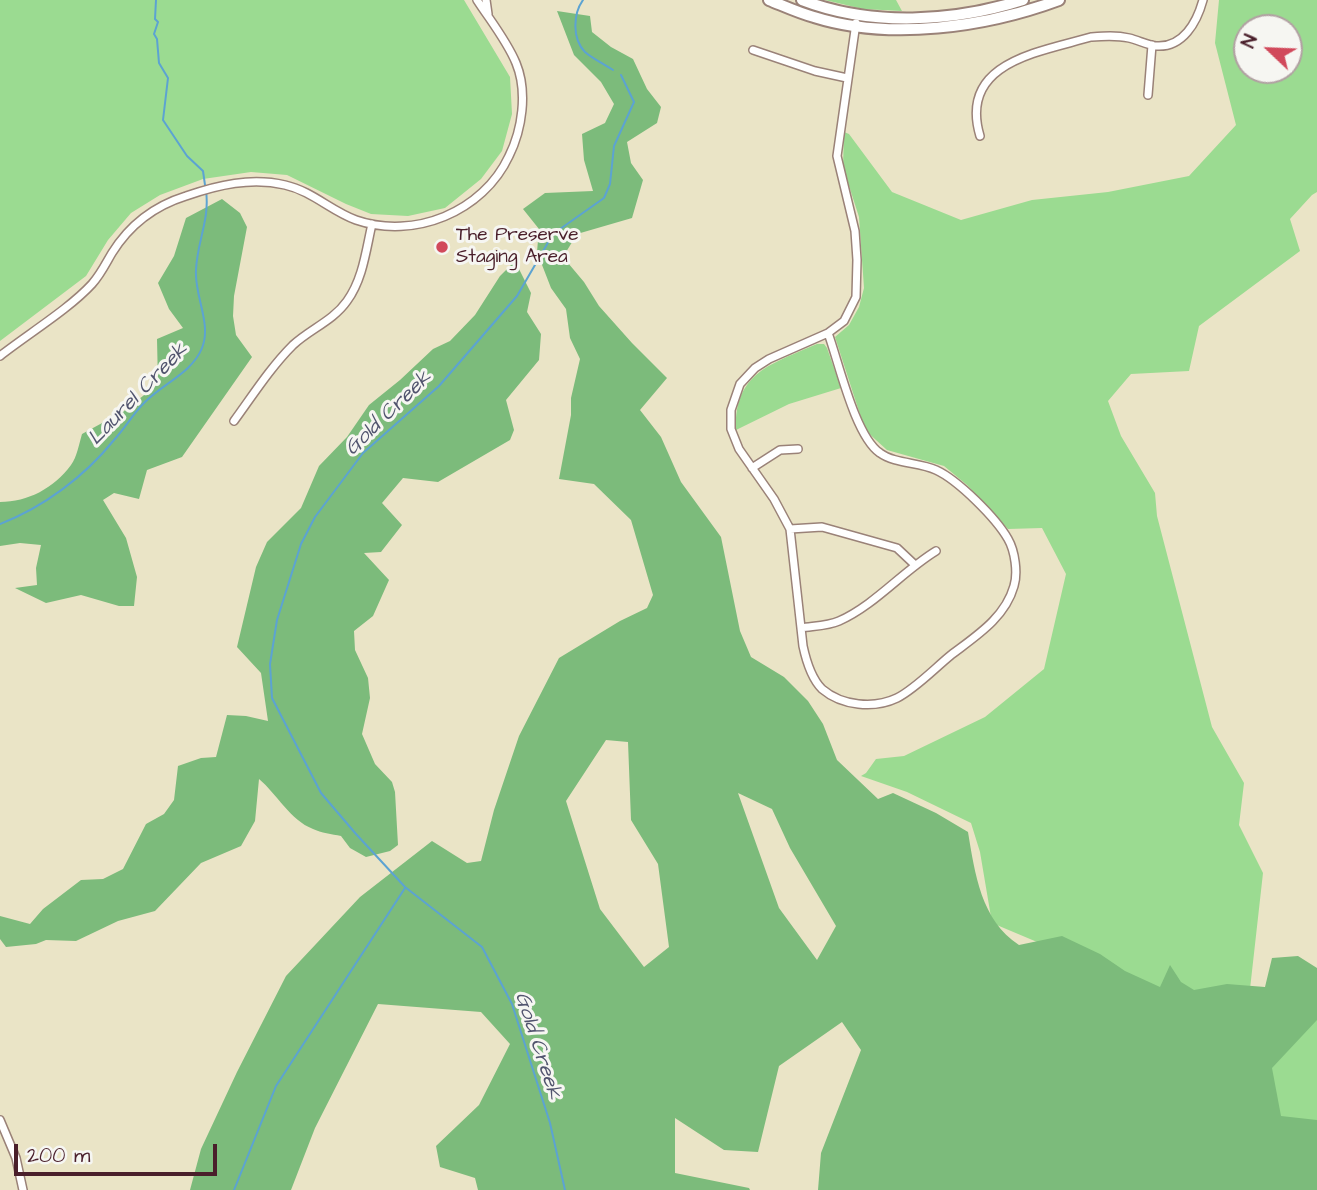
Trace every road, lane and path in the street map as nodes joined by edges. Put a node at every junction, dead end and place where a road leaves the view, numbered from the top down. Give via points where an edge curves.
1 (477, 0) edge
2 (486, 0) edge
3 (769, 0) edge
4 (803, 0) edge
5 (1023, 0) edge
6 (1059, 0) edge
7 (1203, 0) edge
8 (488, 18) junction
9 (856, 20) junction
10 (1152, 46) junction
11 (753, 50) dead end
12 (846, 78) junction
13 (1147, 95) dead end
14 (981, 136) dead end
15 (372, 224) junction
16 (828, 333) junction
17 (0, 356) edge
18 (234, 422) dead end
19 (798, 449) dead end
20 (752, 468) junction
21 (790, 530) junction
22 (936, 551) dead end
23 (914, 564) junction
24 (802, 628) junction
25 (0, 1121) edge
26 (23, 1190) edge

1 - 8 street
2 - 8 street
3 - 9 main road via 815,18
4 - 9 main road
5 - 9 main road via 941,16
6 - 9 main road via 957,26 924,28
7 - 10 street via 1185,36
8 - 15 street via 517,65 521,89 519,126 504,168 474,201 452,214 405,227
9 - 12 street
10 - 13 street
10 - 14 street via 1131,38 1091,37 1009,61 993,74 981,95 976,122
11 - 12 street
12 - 16 street via 837,156 855,231 856,297 844,321
15 - 17 street via 339,213 286,185 226,184 185,196 136,223 93,283
15 - 18 street via 357,284 347,302 272,367
16 - 20 street via 769,359 738,388 731,429
16 - 24 street via 859,428 880,454 936,470 977,503 1009,541 1015,584 1004,609 987,626 898,698 880,704 857,705 821,688 807,664
19 - 20 street via 780,450
20 - 21 street
21 - 23 street via 834,530 897,548
21 - 24 street
22 - 23 street
23 - 24 street via 867,604 838,621
25 - 26 street

